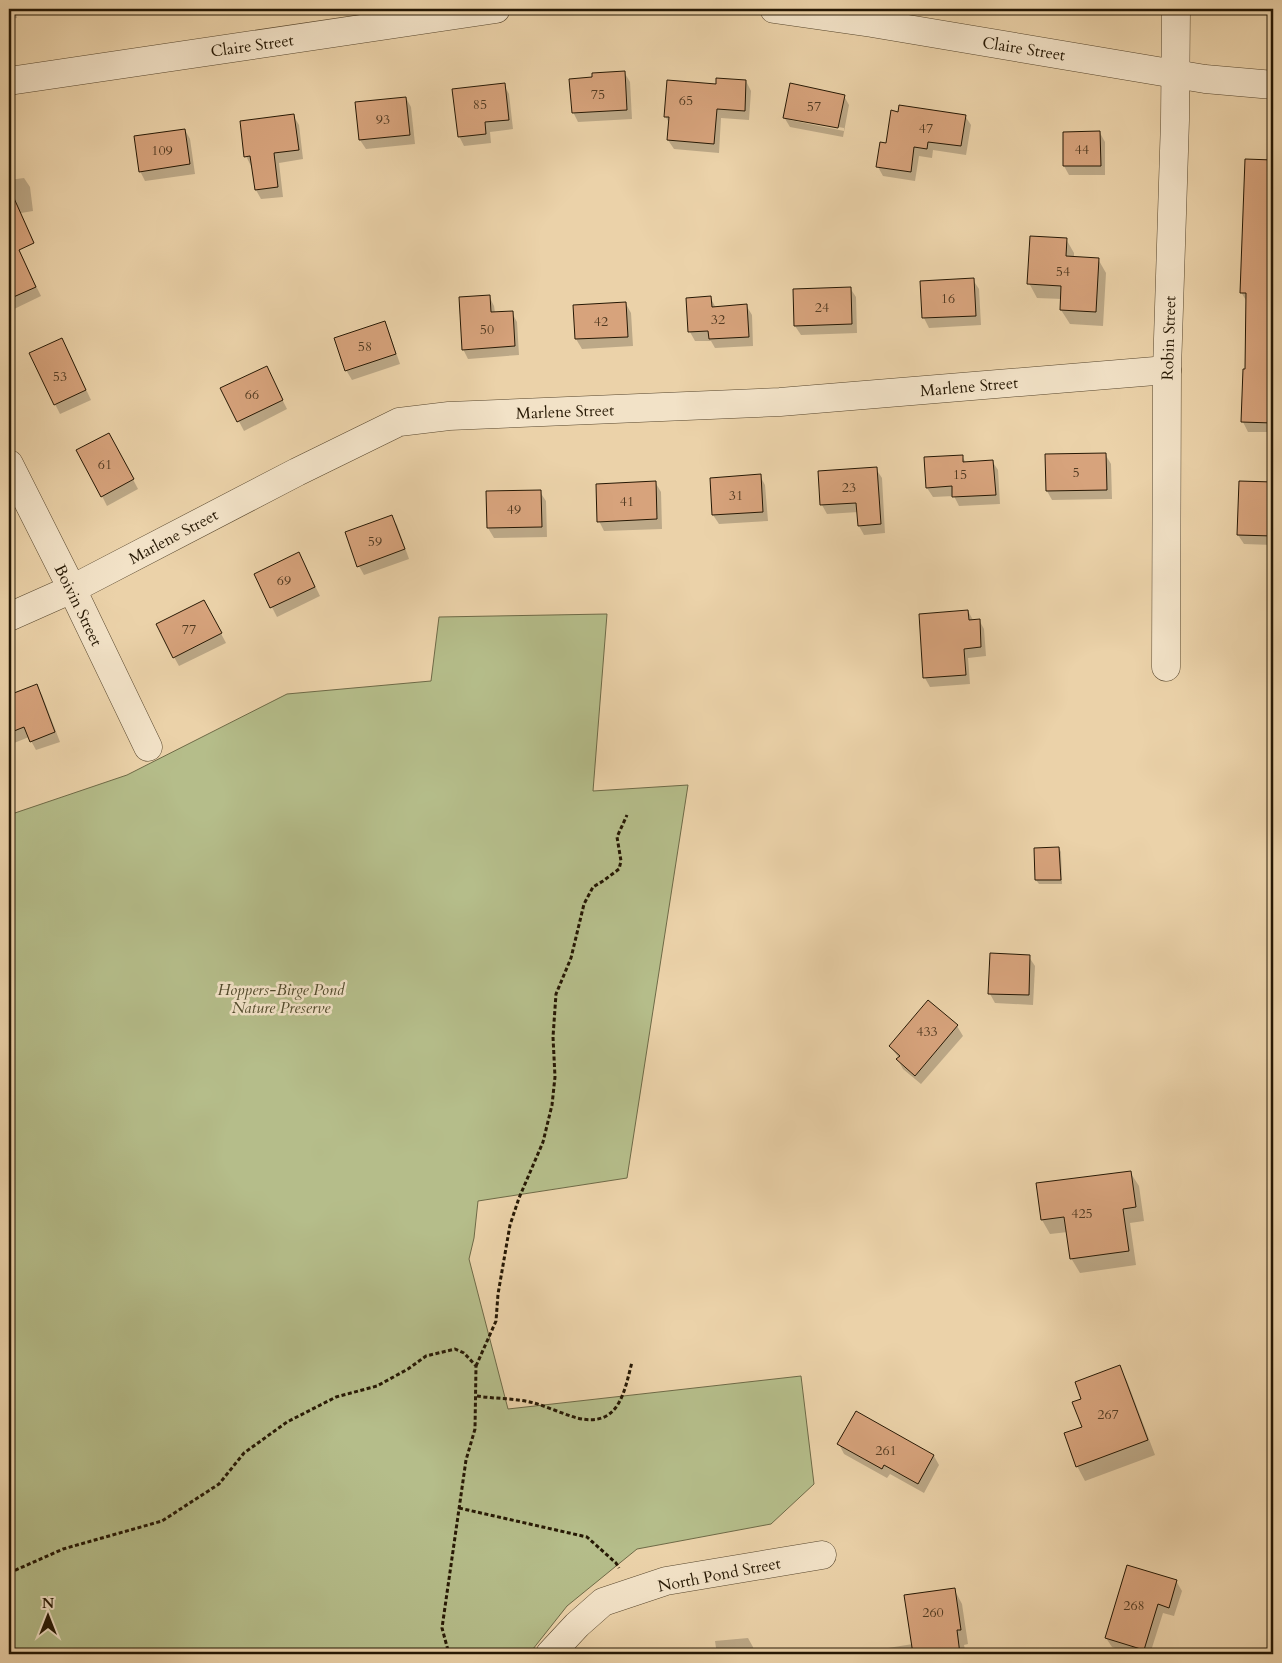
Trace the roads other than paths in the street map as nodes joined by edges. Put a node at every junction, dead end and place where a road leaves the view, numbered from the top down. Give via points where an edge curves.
1 (496, 9) edge
2 (774, 9) edge
3 (1176, 9) edge
4 (1175, 73) junction
5 (9, 81) edge
6 (1273, 85) edge
7 (1167, 370) junction
8 (9, 464) edge
9 (72, 589) junction
10 (9, 617) edge
11 (1166, 667) dead end
12 (148, 747) dead end
13 (822, 1555) dead end
14 (550, 1654) edge

1 - 5 street, Claire Street
2 - 4 street, Claire Street
3 - 4 street, Robin Street
4 - 6 street, Claire Street
4 - 7 street, Robin Street
7 - 9 street, Marlene Street via 780,402 449,416 399,422
7 - 11 street, Robin Street
8 - 9 street, Boivin Street
9 - 10 street, Marlene Street
9 - 12 street, Boivin Street
13 - 14 street, North Pond Street via 666,1581 603,1602

